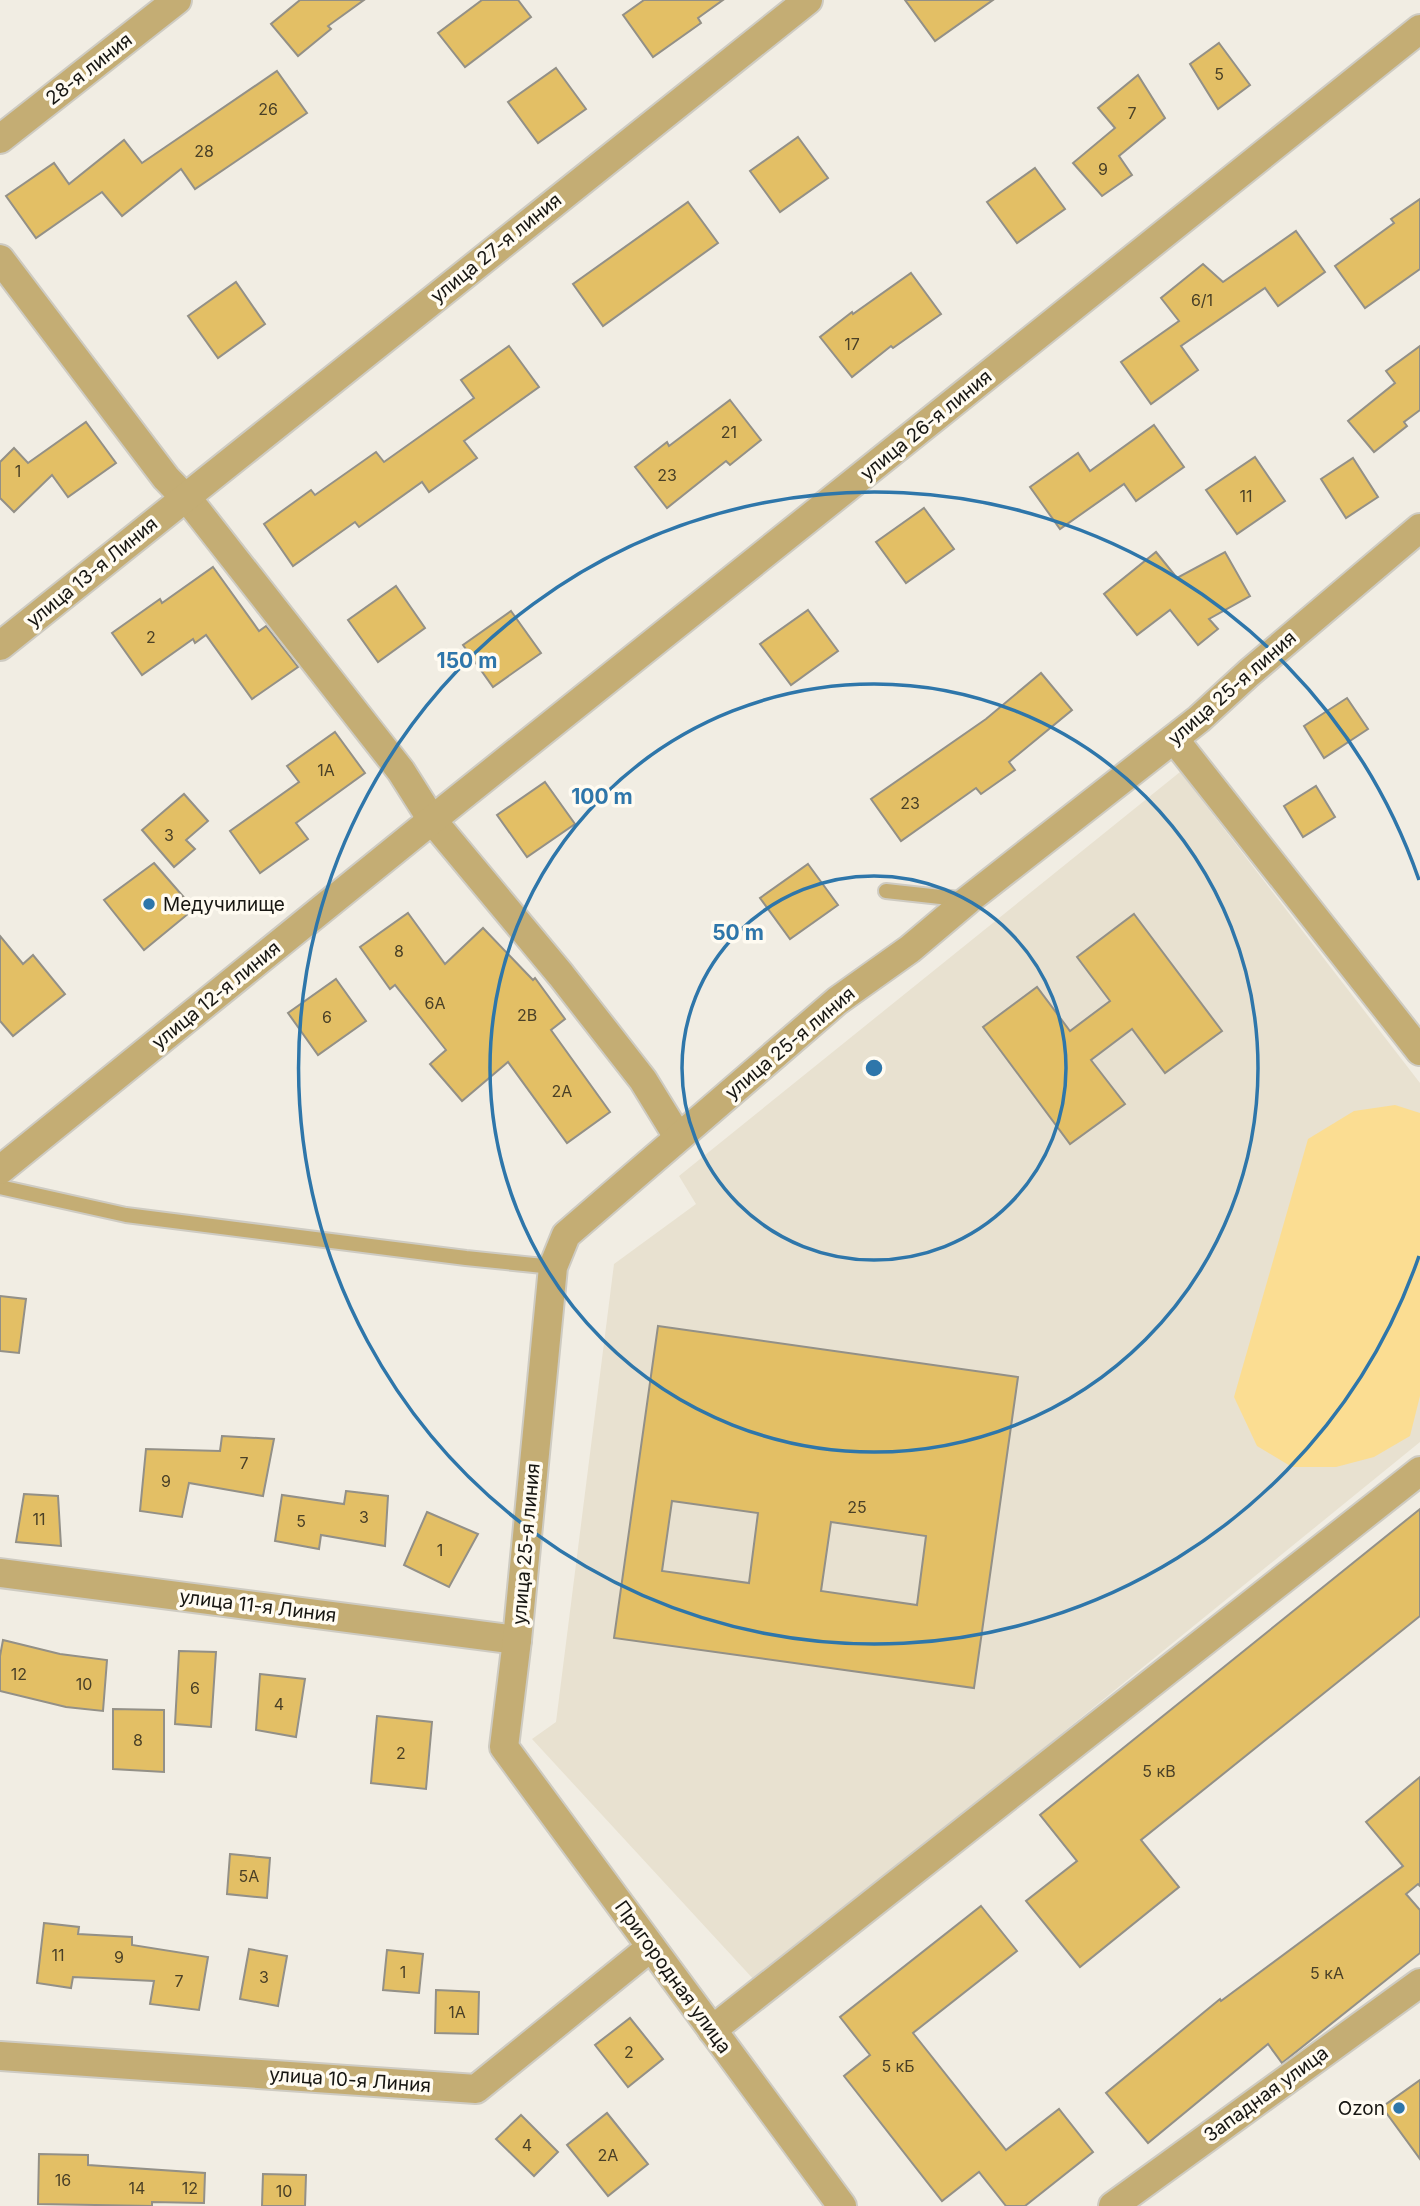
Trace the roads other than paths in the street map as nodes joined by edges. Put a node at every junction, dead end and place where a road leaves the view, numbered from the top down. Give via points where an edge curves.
1 (177, 0) edge
2 (808, 0) edge
3 (1420, 29) edge
4 (0, 139) edge
5 (0, 259) edge
6 (185, 497) junction
7 (1420, 528) edge
8 (0, 646) edge
9 (1174, 739) junction
10 (432, 820) junction
11 (886, 891) dead end
12 (968, 900) junction
13 (1420, 1051) edge
14 (678, 1137) junction
15 (0, 1170) edge
16 (0, 1187) edge
17 (553, 1266) junction
18 (1420, 1471) edge
19 (0, 1573) edge
20 (517, 1640) junction
21 (504, 1748) joint
22 (651, 1947) junction
23 (1420, 1983) edge
24 (712, 2029) junction
25 (0, 2056) edge
26 (842, 2206) edge
27 (1113, 2206) edge

1 - 4 street, 28-я линия
2 - 6 street, улица 27-я линия
3 - 10 street, улица 26-я линия
5 - 6 street
6 - 8 street, улица 13-я Линия
6 - 10 street via 401,771
7 - 9 street, улица 25-я линия
9 - 12 street, улица 25-я линия
9 - 13 street
10 - 14 street via 635,1069
10 - 15 street, улица 12-я линия
11 - 12 lane
12 - 14 street, улица 25-я линия via 837,1001
14 - 17 street, улица 25-я линия via 566,1235
16 - 17 lane via 126,1215
17 - 20 street, улица 25-я линия
18 - 24 street
19 - 20 street, улица 11-я Линия
20 - 21 street, улица 25-я линия
21 - 22 street, Пригородная улица
22 - 24 street, Пригородная улица
22 - 25 street, улица 10-я Линия via 476,2088
23 - 27 street, Западная улица
24 - 26 street, Пригородная улица

